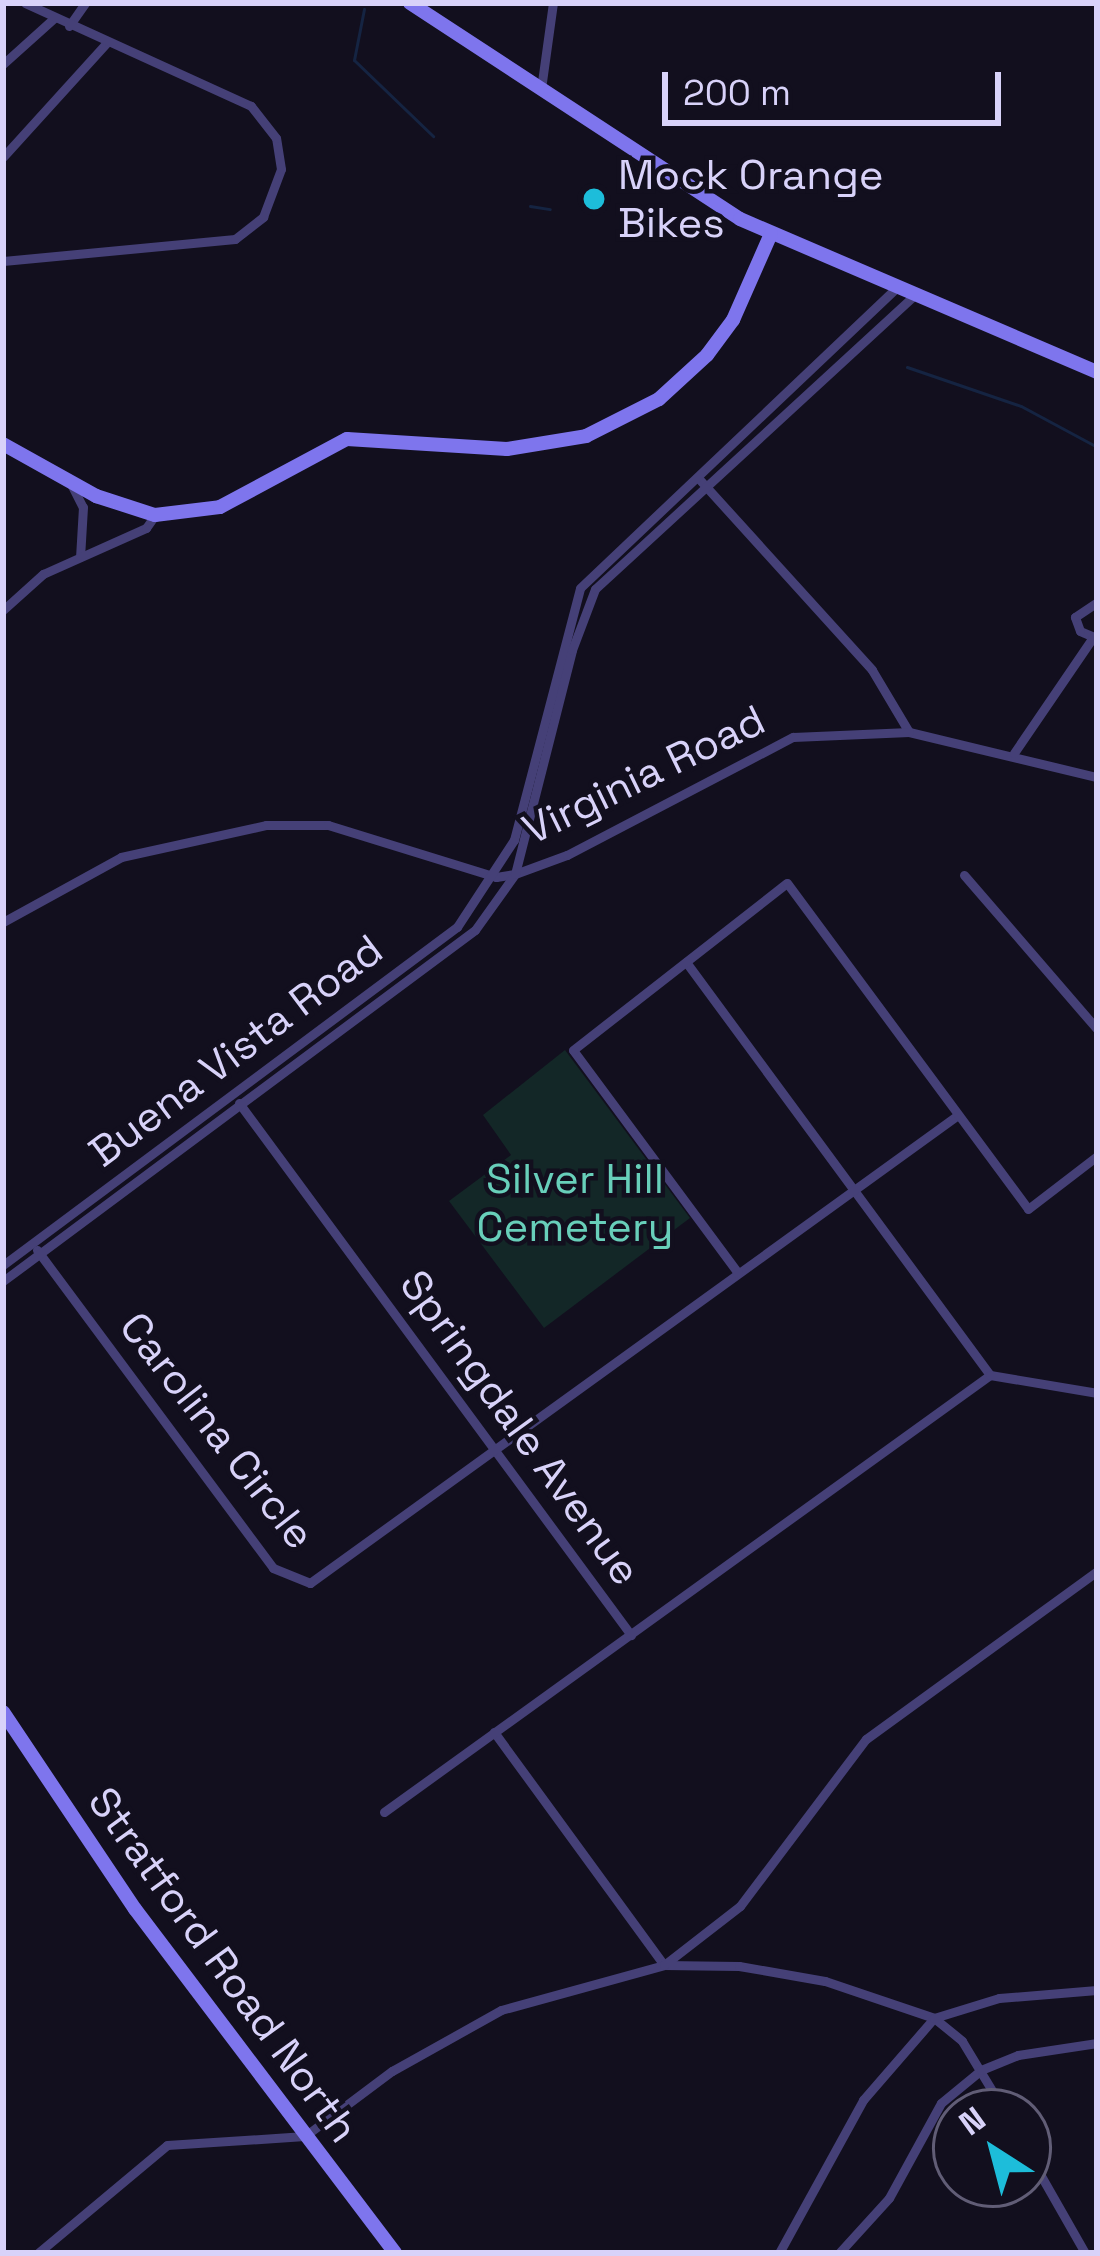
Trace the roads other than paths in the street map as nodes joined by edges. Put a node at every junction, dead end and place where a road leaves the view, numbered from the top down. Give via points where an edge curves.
1 (25, 3) edge
2 (86, 3) edge
3 (410, 3) edge
4 (553, 3) edge
5 (54, 18) junction
6 (70, 26) junction
7 (108, 41) junction
8 (3, 64) edge
9 (541, 90) junction
10 (3, 157) edge
11 (771, 234) junction
12 (3, 261) edge
13 (896, 288) junction
14 (915, 295) junction
15 (1097, 372) edge
16 (3, 444) edge
17 (694, 473) junction
18 (70, 481) junction
19 (704, 484) junction
20 (155, 515) junction
21 (80, 557) junction
22 (1097, 602) edge
23 (3, 610) edge
24 (1095, 636) edge
25 (909, 732) junction
26 (1014, 753) junction
27 (1097, 777) edge
28 (515, 874) junction
29 (964, 875) dead end
30 (496, 877) junction
31 (3, 922) edge
32 (686, 962) junction
33 (1097, 1029) edge
34 (233, 1095) junction
35 (241, 1105) junction
36 (958, 1115) junction
37 (1097, 1156) edge
38 (854, 1187) junction
39 (32, 1244) junction
40 (39, 1254) junction
41 (3, 1265) edge
42 (738, 1274) junction
43 (3, 1281) edge
44 (990, 1375) junction
45 (1097, 1393) edge
46 (498, 1452) junction
47 (1097, 1571) edge
48 (631, 1635) junction
49 (3, 1712) edge
50 (494, 1732) junction
51 (384, 1812) dead end
52 (664, 1965) junction
53 (1097, 1990) edge
54 (934, 2018) junction
55 (1097, 2043) edge
56 (981, 2070) junction
57 (991, 2088) edge
58 (304, 2135) junction
59 (1052, 2195) edge
60 (38, 2253) edge
61 (394, 2253) edge
62 (779, 2253) edge
63 (839, 2253) edge
64 (1085, 2253) edge

1 - 5 street
2 - 6 street
3 - 9 main road
4 - 9 street
5 - 6 street
5 - 8 street
6 - 7 street
7 - 10 street
7 - 12 street via 233,95 262,116 280,153 273,199 256,225 225,242
9 - 11 main road
11 - 13 main road
11 - 20 main road via 718,341 659,399 610,427 507,449 347,439 220,507
13 - 14 main road
13 - 17 street, Buena Vista Road
14 - 15 main road
14 - 19 street
16 - 18 main road
17 - 19 street
17 - 30 street, Buena Vista Road via 580,588 514,840
18 - 20 main road
18 - 21 street via 83,506
19 - 25 street via 872,670
19 - 28 street via 612,568 582,613
20 - 21 street via 146,528
21 - 23 street
22 - 24 street via 1075,617
24 - 26 street
25 - 26 street, Virginia Road
25 - 28 street, Virginia Road via 793,737
26 - 27 street, Virginia Road
28 - 30 street, Virginia Road
28 - 35 street via 462,941
29 - 33 street
30 - 31 street, Virginia Road via 328,825 266,825 121,857
30 - 34 street, Buena Vista Road via 457,927
32 - 36 street via 787,884
32 - 38 street
32 - 42 street via 573,1050
34 - 35 street, Springdale Avenue
34 - 39 street, Buena Vista Road
35 - 40 street
35 - 46 street, Springdale Avenue
36 - 37 street via 1028,1209
36 - 38 street, Carolina Circle
38 - 42 street, Carolina Circle
38 - 44 street
39 - 40 street, Carolina Circle
39 - 41 street, Buena Vista Road
40 - 43 street
40 - 46 street, Carolina Circle via 244,1532 291,1580 329,1574
42 - 46 street, Carolina Circle
44 - 45 street
44 - 48 street
46 - 48 street, Springdale Avenue
47 - 52 street via 866,1739 740,1906
48 - 50 street, Springdale Avenue
49 - 58 main road, Stratford Road North via 135,1909
50 - 51 street, Springdale Avenue
50 - 52 street
52 - 54 street via 739,1966 825,1981
52 - 58 street via 501,2010 392,2072
53 - 54 street via 999,1998
54 - 56 street
54 - 62 street via 863,2100
55 - 56 street via 1018,2055
56 - 57 street
56 - 63 street via 941,2103 889,2198
58 - 60 street via 167,2145
58 - 61 main road, Stratford Road North
59 - 64 street

